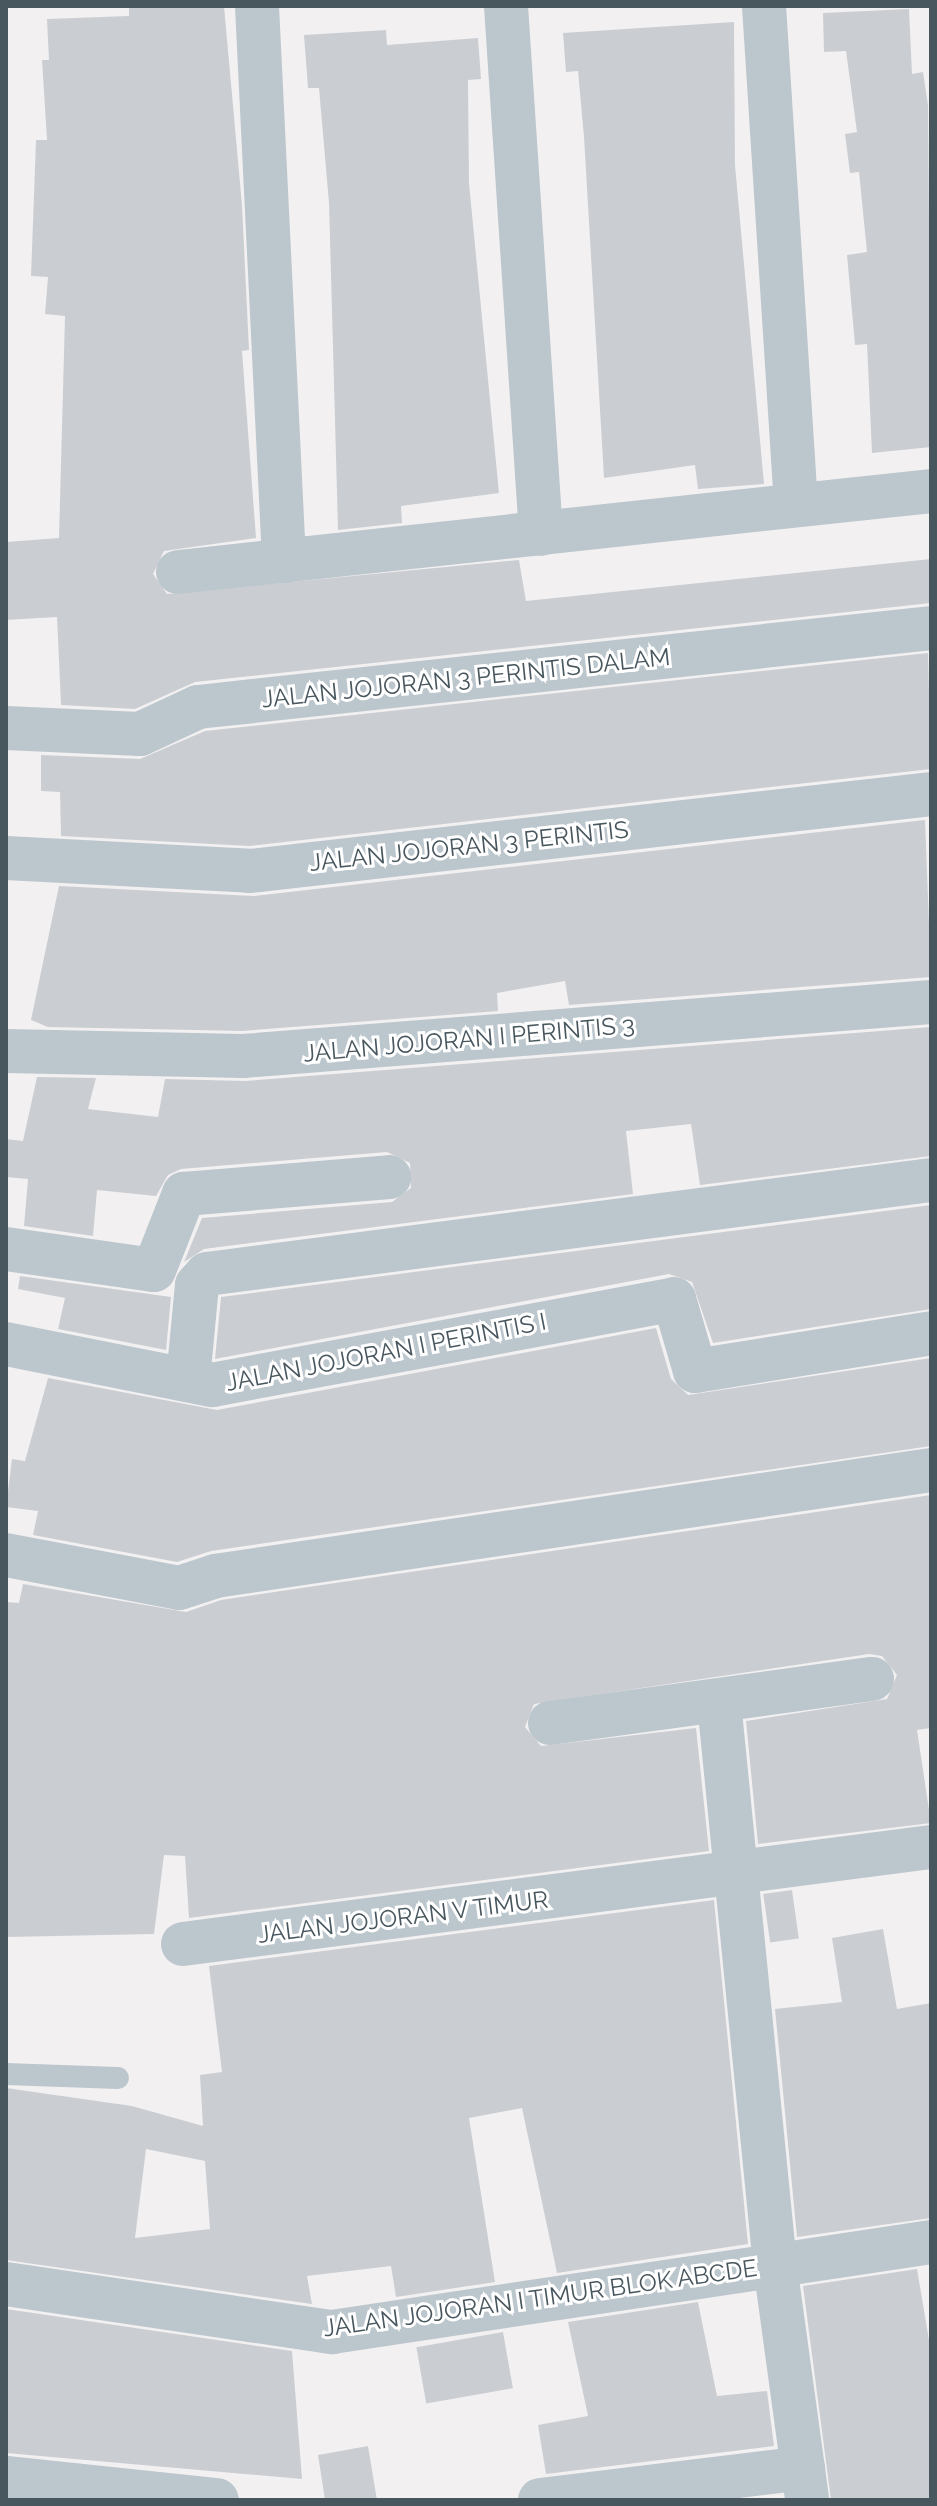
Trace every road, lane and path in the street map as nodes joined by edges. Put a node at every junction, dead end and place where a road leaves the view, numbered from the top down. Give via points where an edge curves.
1 (257, 6) edge
2 (506, 6) edge
3 (764, 6) edge
4 (931, 491) edge
5 (796, 505) junction
6 (541, 534) junction
7 (284, 561) junction
8 (178, 572) dead end
9 (931, 628) edge
10 (6, 728) edge
11 (931, 794) edge
12 (6, 858) edge
13 (931, 1002) edge
14 (6, 1051) edge
15 (389, 1177) dead end
16 (931, 1180) edge
17 (6, 1249) edge
18 (931, 1333) edge
19 (6, 1344) edge
20 (188, 1380) junction
21 (931, 1470) edge
22 (6, 1555) edge
23 (872, 1679) dead end
24 (719, 1702) junction
25 (550, 1723) dead end
26 (931, 1847) edge
27 (740, 1873) junction
28 (183, 1944) dead end
29 (6, 2074) edge
30 (118, 2078) dead end
31 (931, 2242) edge
32 (775, 2265) junction
33 (6, 2284) edge
34 (6, 2478) edge
35 (805, 2484) edge
36 (217, 2500) edge
37 (540, 2500) edge

1 - 7 street
2 - 6 street
3 - 5 street
4 - 5 street
5 - 6 street
6 - 7 street
7 - 8 street
9 - 10 street, JALAN JOJORAN 3 PERINTIS DALAM via 198,707 140,734
11 - 12 street, JALAN JOJORAN 3 PERINTIS via 250,871
13 - 14 street, JALAN JOJORAN I PERINTIS 3 via 243,1056
15 - 17 street via 184,1194 154,1270
16 - 20 street via 207,1274 197,1285
18 - 20 street, JALAN JOJORAN I PERINTIS I via 695,1371 672,1299 221,1384
19 - 20 street, JALAN JOJORAN I PERINTIS I
21 - 22 street via 215,1576 179,1588
23 - 24 street
24 - 25 street
24 - 27 street
26 - 27 street, JALAN JOJORAN V TIMUR
27 - 28 street, JALAN JOJORAN V TIMUR
27 - 32 street
29 - 30 lane
31 - 32 street, JALAN JOJORAN I TIMUR BLOK ABCDE
32 - 33 street, JALAN JOJORAN I TIMUR BLOK ABCDE via 332,2332
32 - 35 street
34 - 36 street
35 - 37 street

